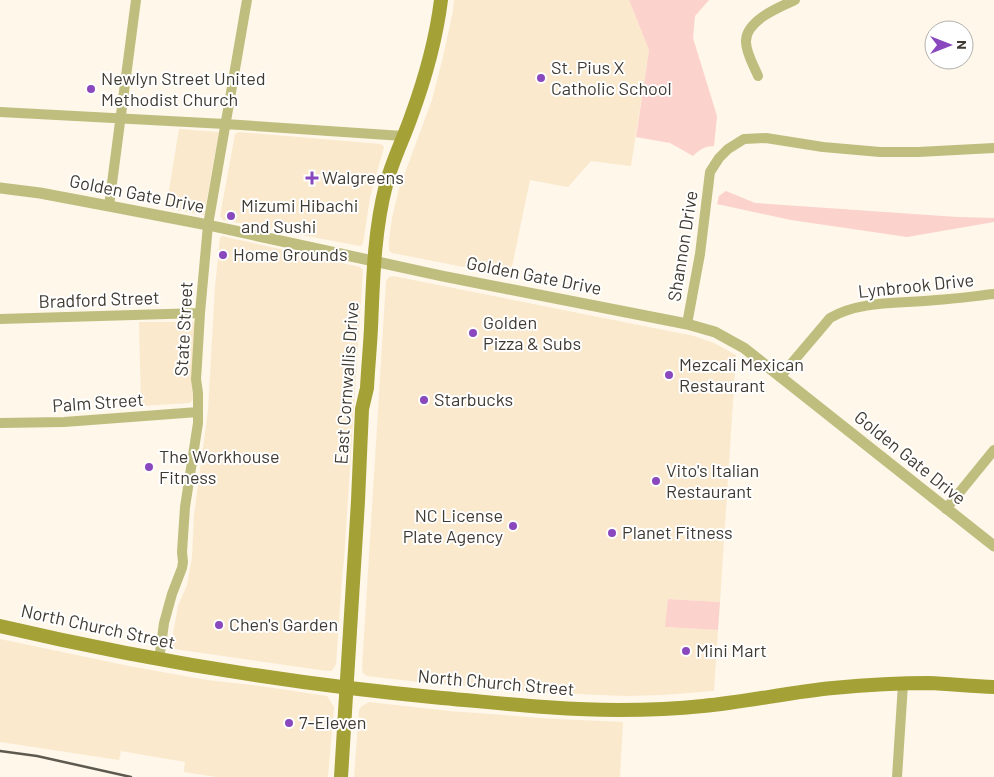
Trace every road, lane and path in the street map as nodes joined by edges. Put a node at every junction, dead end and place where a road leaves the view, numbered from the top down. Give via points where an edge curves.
1 (136, 0) edge
2 (247, 0) edge
3 (441, 0) edge
4 (795, 0) edge
5 (758, 76) dead end
6 (0, 112) edge
7 (121, 118) junction
8 (225, 124) junction
9 (403, 136) junction
10 (994, 148) edge
11 (0, 188) edge
12 (109, 206) junction
13 (208, 225) junction
14 (375, 261) junction
15 (994, 294) edge
16 (200, 313) junction
17 (0, 319) edge
18 (687, 324) junction
19 (780, 376) junction
20 (198, 412) junction
21 (0, 423) edge
22 (994, 450) edge
23 (946, 509) junction
24 (994, 546) edge
25 (0, 626) edge
26 (159, 660) junction
27 (903, 684) junction
28 (347, 688) junction
29 (994, 688) edge
30 (341, 777) edge
31 (897, 777) edge

1 - 7 street
2 - 8 street, State Street
3 - 9 main road, East Cornwallis Drive via 428,65
4 - 5 street via 758,19 748,33 745,41
6 - 7 street
7 - 8 street
7 - 12 street
8 - 9 street
8 - 13 street, State Street
9 - 14 main road, East Cornwallis Drive via 386,183
10 - 18 street, Shannon Drive via 880,152 766,138 744,139 718,158 710,172
11 - 12 street, Golden Gate Drive
12 - 13 street, Golden Gate Drive
13 - 14 street, Golden Gate Drive
13 - 16 street, State Street
14 - 18 street, Golden Gate Drive
14 - 28 main road, East Cornwallis Drive via 367,388 362,409
15 - 19 street, Lynbrook Drive via 864,306 840,312 830,318
16 - 17 street, Bradford Street
16 - 20 street, State Street via 196,379
18 - 19 street, Golden Gate Drive via 731,340
19 - 23 street, Golden Gate Drive
20 - 21 street, Palm Street via 64,422
20 - 26 street, State Street via 185,507 182,568 164,623
22 - 23 street
23 - 24 street, Golden Gate Drive
25 - 26 main road, North Church Street
26 - 28 main road, North Church Street
27 - 28 main road, North Church Street via 832,688 685,708 615,710 509,704
27 - 29 main road, North Church Street
27 - 31 street
28 - 30 main road, East Cornwallis Drive

